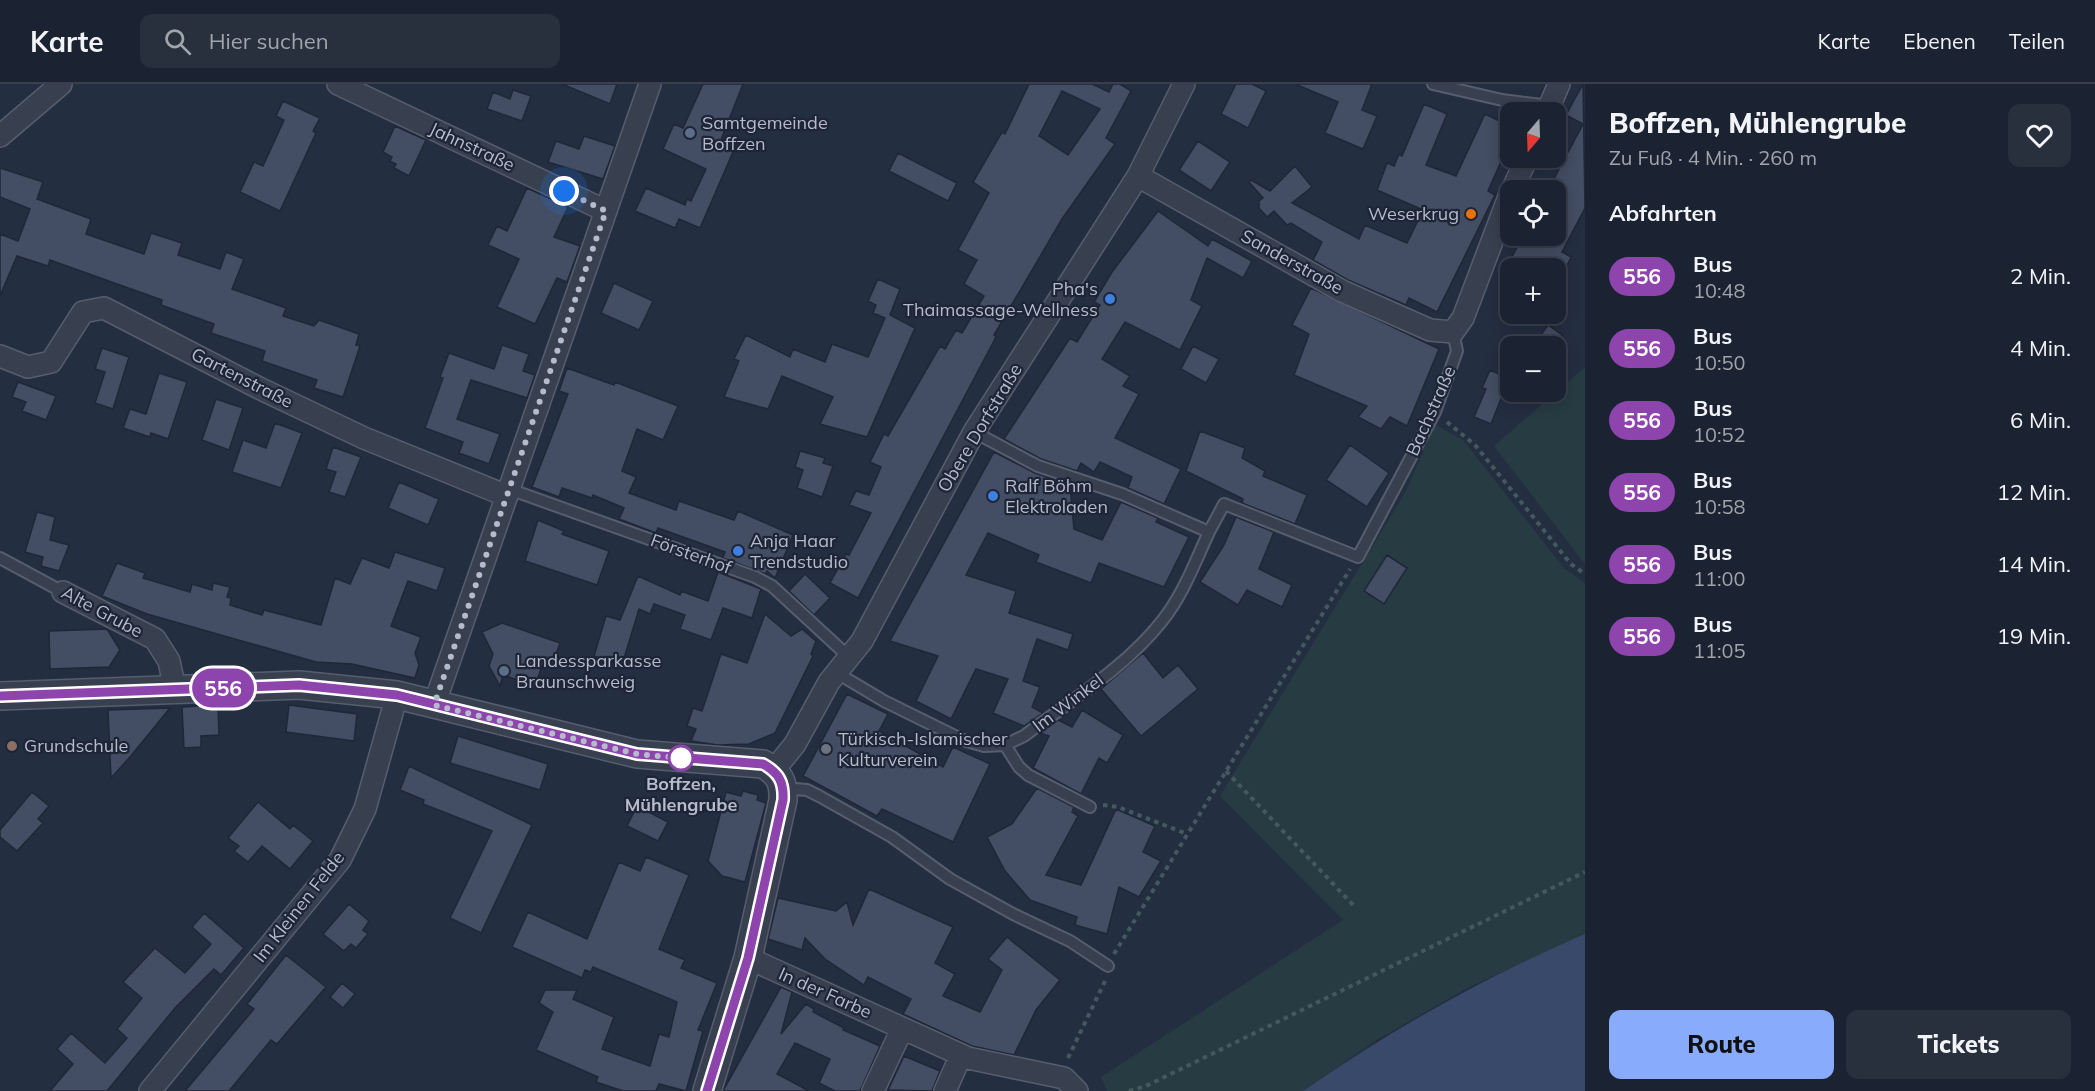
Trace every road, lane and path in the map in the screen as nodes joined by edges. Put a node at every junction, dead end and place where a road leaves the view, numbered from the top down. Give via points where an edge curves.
1 (61, 84) edge
2 (338, 84) edge
3 (650, 84) edge
4 (1184, 84) edge
5 (1433, 84) edge
6 (1559, 84) edge
7 (1512, 102) edge
8 (1551, 102) edge
9 (0, 136) edge
10 (1138, 176) junction
11 (606, 211) junction
12 (1500, 220) edge
13 (1452, 332) junction
14 (0, 356) edge
15 (1435, 412) junction
16 (974, 432) junction
17 (508, 492) junction
18 (1209, 532) junction
19 (1358, 557) junction
20 (0, 558) edge
21 (1585, 574) edge
22 (63, 591) joint
23 (843, 665) junction
24 (176, 690) junction
25 (397, 695) junction
26 (0, 696) edge
27 (434, 705) junction
28 (1005, 745) junction
29 (1226, 771) junction
30 (779, 779) junction
31 (1090, 807) joint
32 (1187, 834) junction
33 (1585, 872) edge
34 (1356, 908) dead end
35 (748, 958) junction
36 (1108, 966) junction
37 (902, 1029) junction
38 (961, 1055) junction
39 (1070, 1084) edge
40 (150, 1091) edge
41 (707, 1091) edge
42 (873, 1091) edge
43 (945, 1091) edge
44 (1129, 1091) edge

1 - 9 street
2 - 11 street, Jahnstraße
3 - 11 street
4 - 10 street, Obere Dorfstraße
5 - 7 lane
6 - 8 street
10 - 13 street, Sanderstraße via 1342,291 1430,330
10 - 16 street, Obere Dorfstraße
11 - 17 street
12 - 13 street via 1462,318
13 - 15 lane, Bachstraße via 1458,351
14 - 17 street, Gartenstraße via 28,367 51,362 83,312 104,308 364,438
15 - 19 lane, Bachstraße
15 - 21 path via 1474,445 1571,564
16 - 18 lane via 1038,466 1122,494
16 - 23 street, Obere Dorfstraße via 862,641
17 - 23 lane, Försterhof via 755,577 772,586
17 - 27 street
18 - 19 lane, Im Winkel via 1224,504
18 - 28 lane, Im Winkel via 1183,588 1162,621 1130,655 1024,736
19 - 29 path
20 - 22 lane, Alte Grube
22 - 24 street, Alte Grube via 155,639 169,661
23 - 28 lane via 884,701 963,740 984,746
23 - 30 street, Obere Dorfstraße via 795,744
24 - 25 street via 299,685
24 - 26 street
25 - 27 street
25 - 40 street, Im Kleinen Felde via 365,809 340,860
27 - 30 street via 637,754 763,764
28 - 31 lane via 1028,775
29 - 32 path
29 - 34 path
30 - 35 street via 776,835
30 - 36 lane via 819,795 892,837 950,879 1070,941
31 - 32 path via 1118,807
32 - 36 path
33 - 44 path
35 - 37 street, In der Farbe
35 - 41 street
36 - 39 path via 1069,1054
37 - 38 street, In der Farbe
37 - 42 street
38 - 39 street, In der Farbe
38 - 43 street

